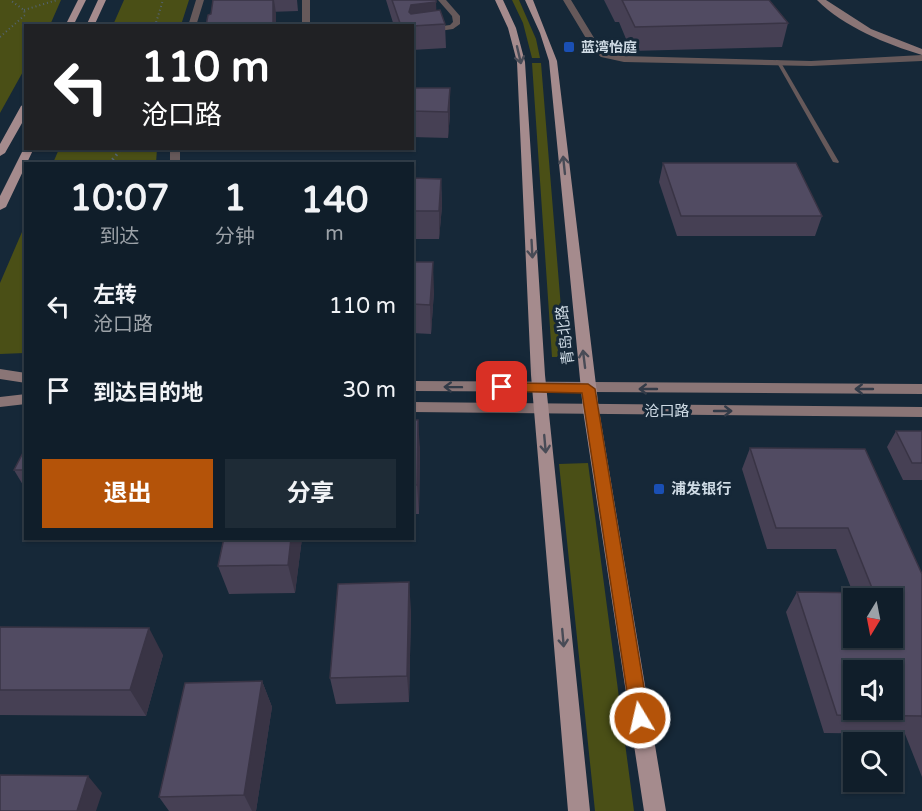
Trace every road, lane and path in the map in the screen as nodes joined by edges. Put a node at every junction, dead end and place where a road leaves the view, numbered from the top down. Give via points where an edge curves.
1 (10, 0) edge
2 (57, 0) edge
3 (82, 0) edge
4 (102, 0) edge
5 (163, 0) edge
6 (200, 0) edge
7 (306, 0) edge
8 (442, 0) edge
9 (499, 0) edge
10 (529, 0) edge
11 (567, 0) edge
12 (821, 0) edge
13 (837, 0) edge
14 (24, 10) junction
15 (70, 24) edge
16 (91, 24) edge
17 (156, 24) edge
18 (193, 24) edge
19 (306, 24) edge
20 (414, 33) edge
21 (0, 37) edge
22 (922, 45) edge
23 (922, 52) edge
24 (922, 58) edge
25 (778, 62) junction
26 (24, 110) edge
27 (28, 150) edge
28 (120, 150) edge
29 (0, 153) edge
30 (111, 162) edge
31 (836, 162) dead end
32 (0, 207) edge
33 (0, 374) edge
34 (24, 379) edge
35 (24, 379) edge
36 (0, 381) edge
37 (414, 386) edge
38 (539, 388) junction
39 (588, 389) junction
40 (922, 389) edge
41 (0, 397) edge
42 (24, 399) edge
43 (24, 399) edge
44 (0, 402) edge
45 (414, 407) edge
46 (542, 410) junction
47 (591, 410) junction
48 (922, 412) edge
49 (579, 811) edge
50 (655, 811) edge

1 - 14 path
2 - 14 path
3 - 15 main road
4 - 16 main road
5 - 17 path
6 - 18 street
7 - 19 street
8 - 20 street via 456,16 453,27
9 -> 38 main road, 青岛北路 via 521,62
39 -> 10 main road, 青岛北路 via 553,61
11 - 25 street via 604,55
12 - 23 main road via 872,33
13 - 22 main road via 860,17
14 - 21 path via 25,15 16,26
24 - 25 street
25 - 31 lane
26 - 29 main road
27 - 32 main road
28 - 30 path
33 - 34 main road
35 - 36 main road
38 -> 37 main road, 沧口路
38 - 39 main road, 沧口路
38 - 46 main road, 青岛北路
40 -> 39 main road, 沧口路
39 - 47 main road, 青岛北路
41 - 42 main road
43 - 44 main road
45 - 46 main road, 沧口路
46 - 47 main road, 沧口路
46 -> 49 main road, 青岛北路
47 -> 48 main road, 沧口路
47 - 50 main road, 青岛北路

